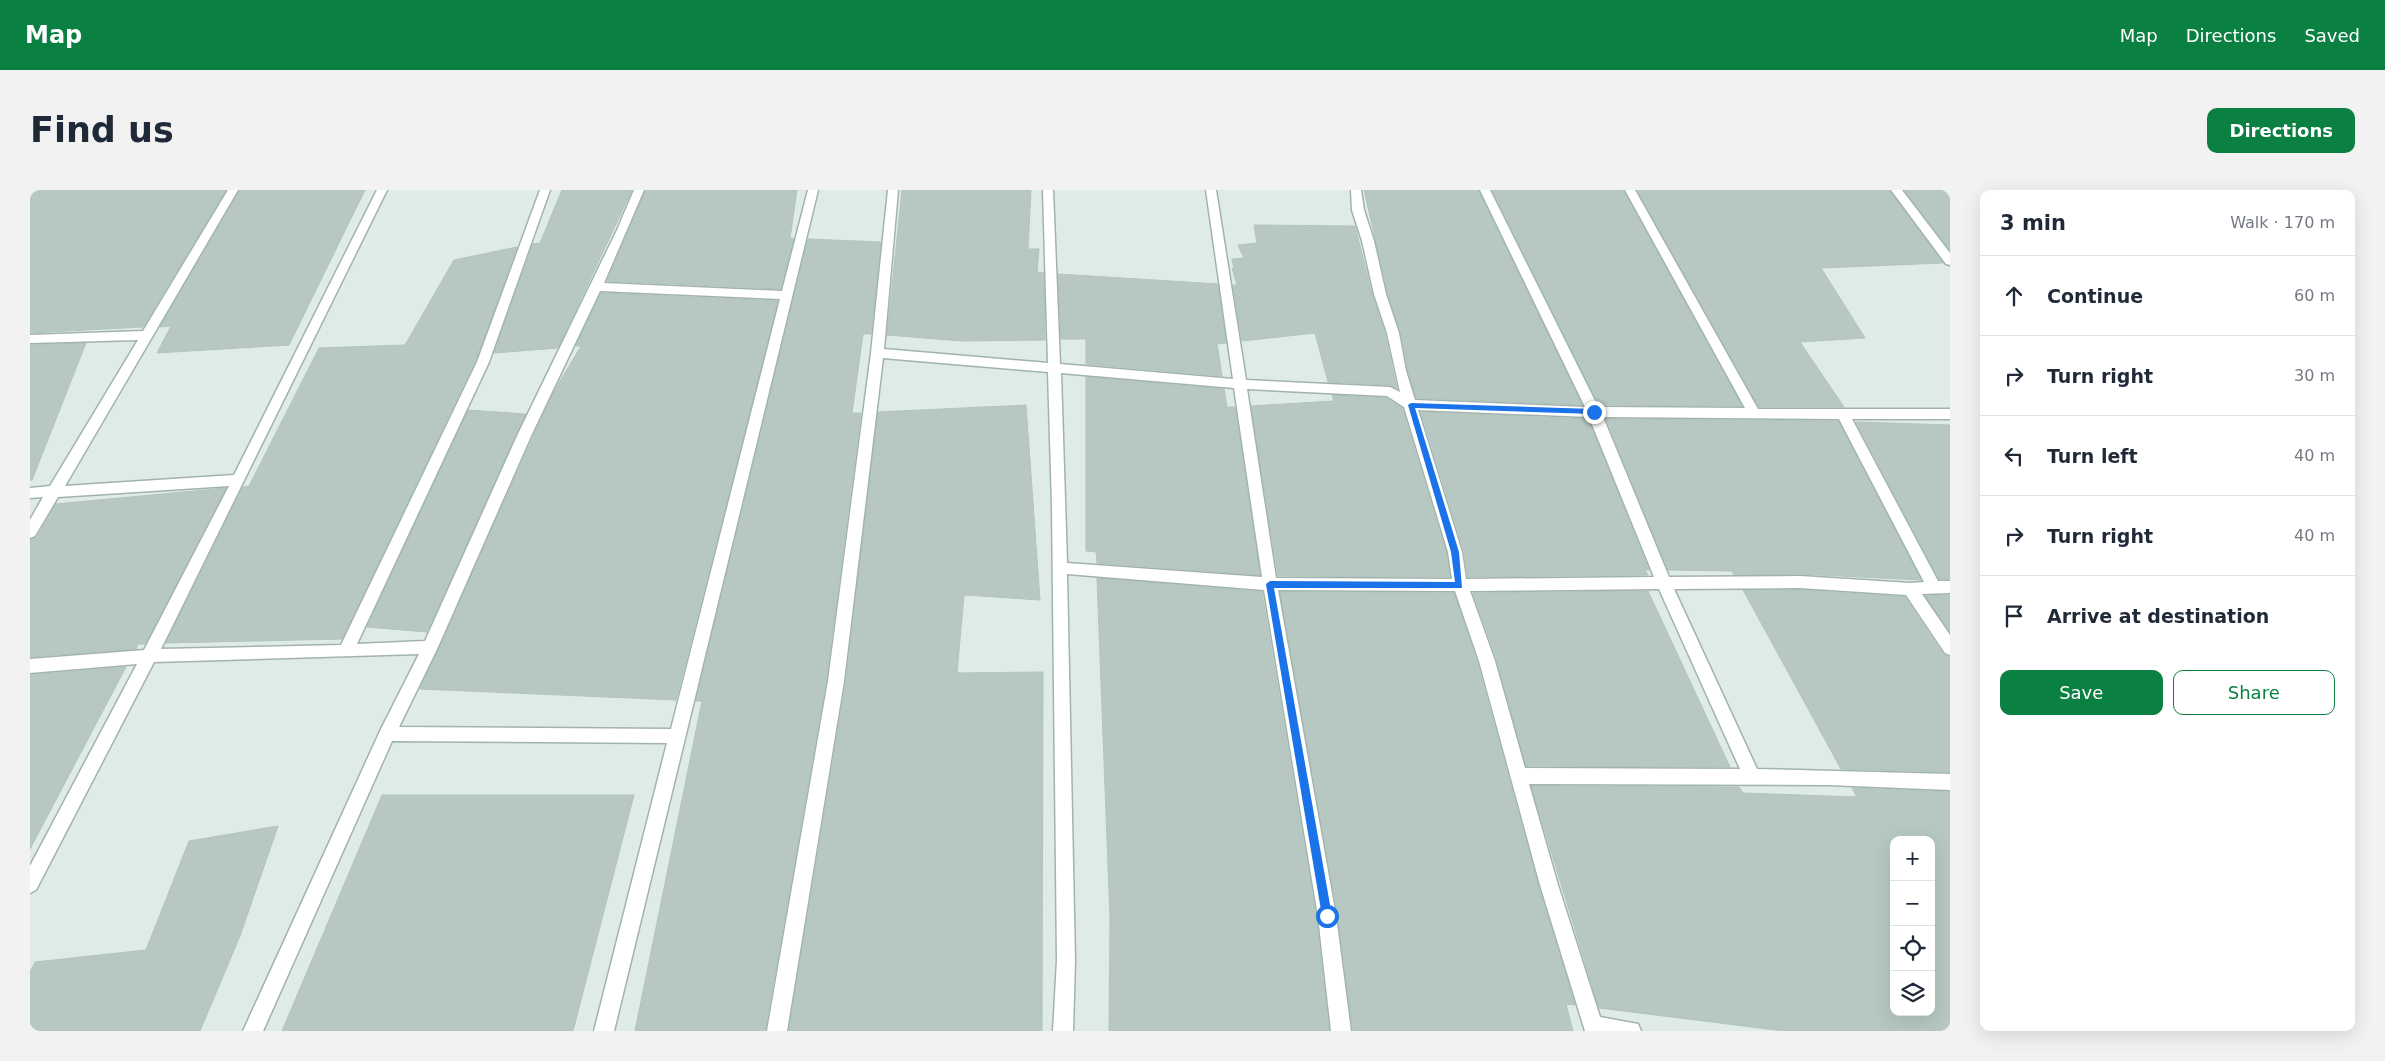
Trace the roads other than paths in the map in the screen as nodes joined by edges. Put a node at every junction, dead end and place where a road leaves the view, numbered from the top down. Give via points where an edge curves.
1 (233, 190) edge
2 (382, 190) edge
3 (545, 190) edge
4 (639, 190) edge
5 (813, 190) edge
6 (893, 190) edge
7 (1048, 190) edge
8 (1212, 190) edge
9 (1356, 190) edge
10 (1485, 190) edge
11 (1630, 190) edge
12 (1896, 190) edge
13 (1950, 261) edge
14 (596, 287) junction
15 (786, 295) junction
16 (147, 335) junction
17 (30, 338) edge
18 (877, 353) junction
19 (1054, 367) junction
20 (1239, 384) junction
21 (1411, 405) junction
22 (1594, 412) junction
23 (1754, 413) junction
24 (1843, 414) junction
25 (1950, 414) edge
26 (238, 480) junction
27 (54, 490) junction
28 (30, 494) edge
29 (30, 532) edge
30 (1060, 568) junction
31 (1664, 583) junction
32 (1270, 584) junction
33 (1460, 585) junction
34 (1934, 587) junction
35 (1950, 587) edge
36 (1910, 589) junction
37 (430, 647) junction
38 (1950, 648) edge
39 (346, 651) junction
40 (149, 656) junction
41 (30, 666) edge
42 (387, 734) junction
43 (678, 736) junction
44 (1520, 776) junction
45 (1752, 777) junction
46 (1950, 782) edge
47 (30, 884) edge
48 (1594, 1028) edge
49 (253, 1031) edge
50 (604, 1031) edge
51 (777, 1031) edge
52 (1063, 1031) edge
53 (1341, 1031) edge
54 (1631, 1031) edge

1 - 16 street
2 - 26 street
3 - 39 street via 483,362
4 - 14 street
5 - 15 street
6 - 18 street
7 - 19 street
8 - 20 street
9 - 21 street via 1358,210
10 - 22 street
11 - 23 street
12 - 13 street
14 - 15 street
14 - 37 street via 524,436
15 - 43 street
16 - 17 street
16 - 27 street
18 - 19 street
18 - 51 street via 836,681
19 - 20 street
19 - 30 street
20 - 21 street via 1390,392
20 - 32 street
21 - 22 street
21 - 33 street via 1455,552
22 - 23 street
22 - 31 street
23 - 24 street
24 - 25 street
24 - 34 street
26 - 27 street
26 - 40 street
27 - 28 street
27 - 29 street
30 - 32 street
30 - 52 street via 1066,960
31 - 33 street
31 - 36 street via 1800,582
31 - 45 street
32 - 33 street
32 - 53 street via 1327,916
33 - 44 street via 1487,660
34 - 35 street
34 - 36 street
36 - 38 street
37 - 39 street
37 - 42 street
39 - 40 street
40 - 41 street
40 - 47 street
42 - 43 street
42 - 49 street
43 - 50 street
44 - 45 street
44 - 48 street via 1549,885
45 - 46 street
48 - 54 street

